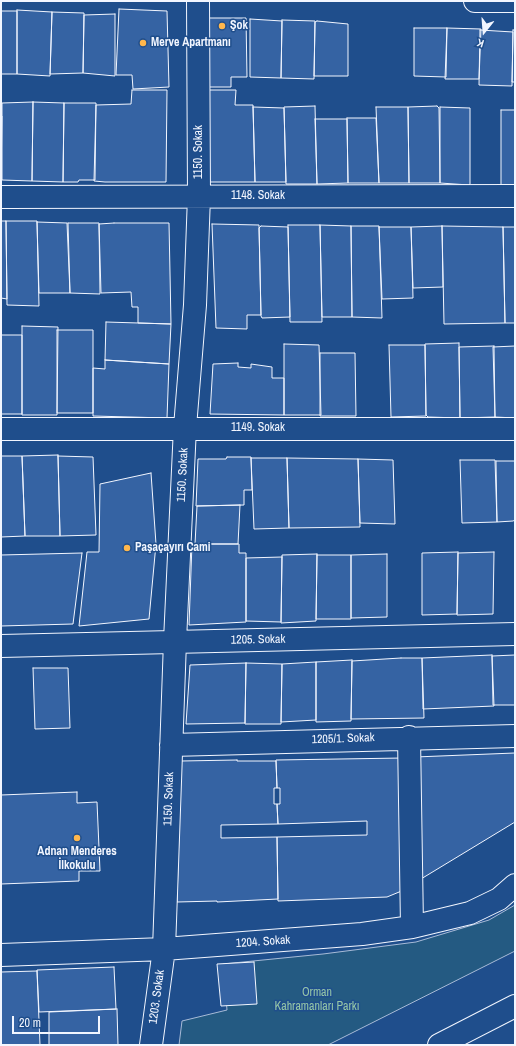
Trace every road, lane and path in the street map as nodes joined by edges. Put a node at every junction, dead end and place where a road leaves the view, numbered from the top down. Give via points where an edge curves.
1 (198, 1) edge
2 (475, 1) edge
3 (515, 1) edge
4 (1, 196) edge
5 (199, 196) junction
6 (515, 196) edge
7 (186, 428) junction
8 (1, 429) edge
9 (515, 429) edge
10 (515, 634) edge
11 (175, 641) junction
12 (1, 646) edge
13 (515, 736) edge
14 (409, 737) junction
15 (171, 745) junction
16 (515, 885) edge
17 (412, 927) junction
18 (164, 949) junction
19 (1, 955) edge
20 (515, 1006) edge
21 (151, 1045) edge
22 (439, 1045) edge

1 - 5 main road, 1150. Sokak
2 - 3 main road
4 - 5 main road, 1148. Sokak
5 - 6 main road, 1148. Sokak
5 - 7 main road, 1150. Sokak via 195,305
7 - 8 main road, 1149. Sokak
7 - 9 main road, 1149. Sokak
7 - 11 main road, 1150. Sokak
10 - 11 main road, 1205. Sokak
11 - 12 main road, 1205. Sokak
11 - 15 main road, 1150. Sokak
13 - 14 main road, 1205/1. Sokak
14 - 15 main road, 1205/1. Sokak
14 - 17 main road
15 - 18 main road, 1150. Sokak
16 - 17 main road, 1204. Sokak via 499,899 470,913
17 - 18 main road, 1204. Sokak via 362,934
18 - 19 main road, 1204. Sokak
18 - 21 main road, 1203. Sokak
20 - 22 main road

